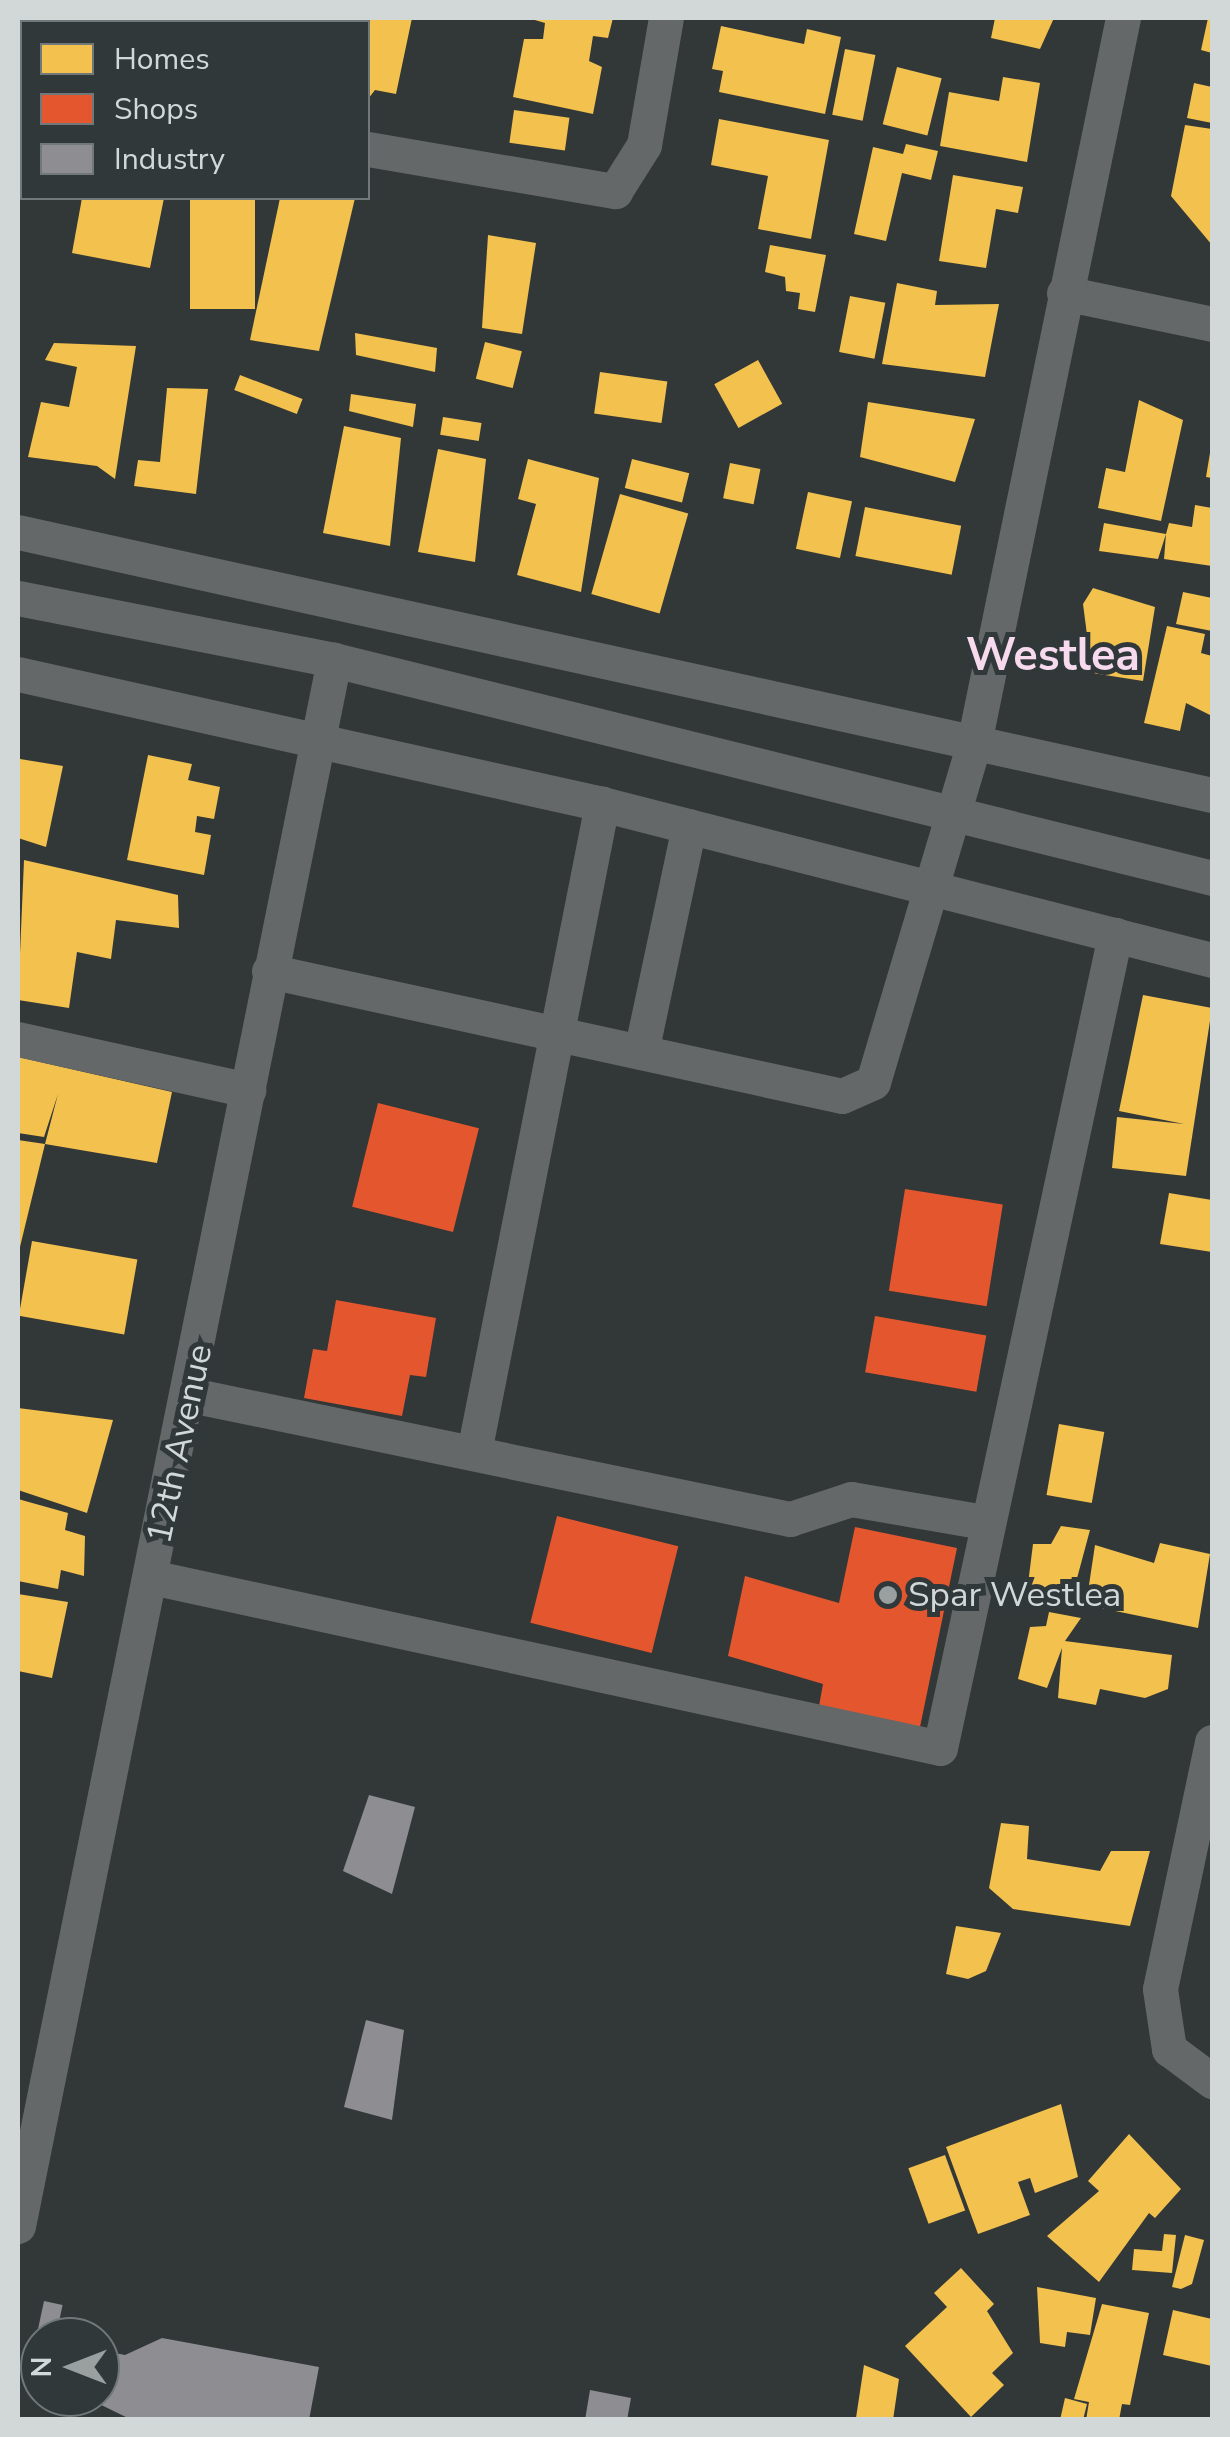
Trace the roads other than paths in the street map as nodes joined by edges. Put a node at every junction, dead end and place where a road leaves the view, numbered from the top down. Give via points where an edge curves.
1 (666, 18) edge
2 (1123, 18) edge
3 (370, 150) edge
4 (1064, 294) junction
5 (1212, 324) edge
6 (18, 532) edge
7 (18, 598) edge
8 (334, 660) junction
9 (18, 674) edge
10 (316, 736) junction
11 (974, 743) junction
12 (1212, 795) edge
13 (602, 804) junction
14 (954, 816) junction
15 (689, 826) junction
16 (1212, 878) edge
17 (937, 887) junction
18 (1115, 936) junction
19 (1212, 960) edge
20 (270, 971) junction
21 (552, 1032) junction
22 (18, 1039) edge
23 (641, 1052) junction
24 (248, 1090) junction
25 (191, 1395) junction
26 (474, 1452) junction
27 (984, 1522) junction
28 (151, 1578) junction
29 (1212, 1742) edge
30 (1212, 2081) edge
31 (18, 2226) edge

1 - 3 street via 644,146 615,191
2 - 4 street
4 - 5 street
4 - 11 street
6 - 11 street
7 - 8 street
8 - 10 street, 12th Avenue
8 - 14 street
9 - 10 street
10 - 13 street
10 - 20 street, 12th Avenue
11 - 12 street
11 - 14 street
13 - 15 street
13 - 21 street
14 - 16 street
14 - 17 street
15 - 17 street
15 - 23 street
17 - 18 street
17 - 23 street via 885,1066 859,1093
18 - 19 street
18 - 27 street
20 - 21 street
20 - 24 street, 12th Avenue
21 - 23 street
21 - 26 street
22 - 24 street
24 - 25 street, 12th Avenue
25 - 26 street
25 - 28 street, 12th Avenue
26 - 27 street via 790,1520 851,1499
27 - 28 street via 940,1748
28 - 31 street, 12th Avenue
29 - 30 street via 1160,1989 1170,2049

